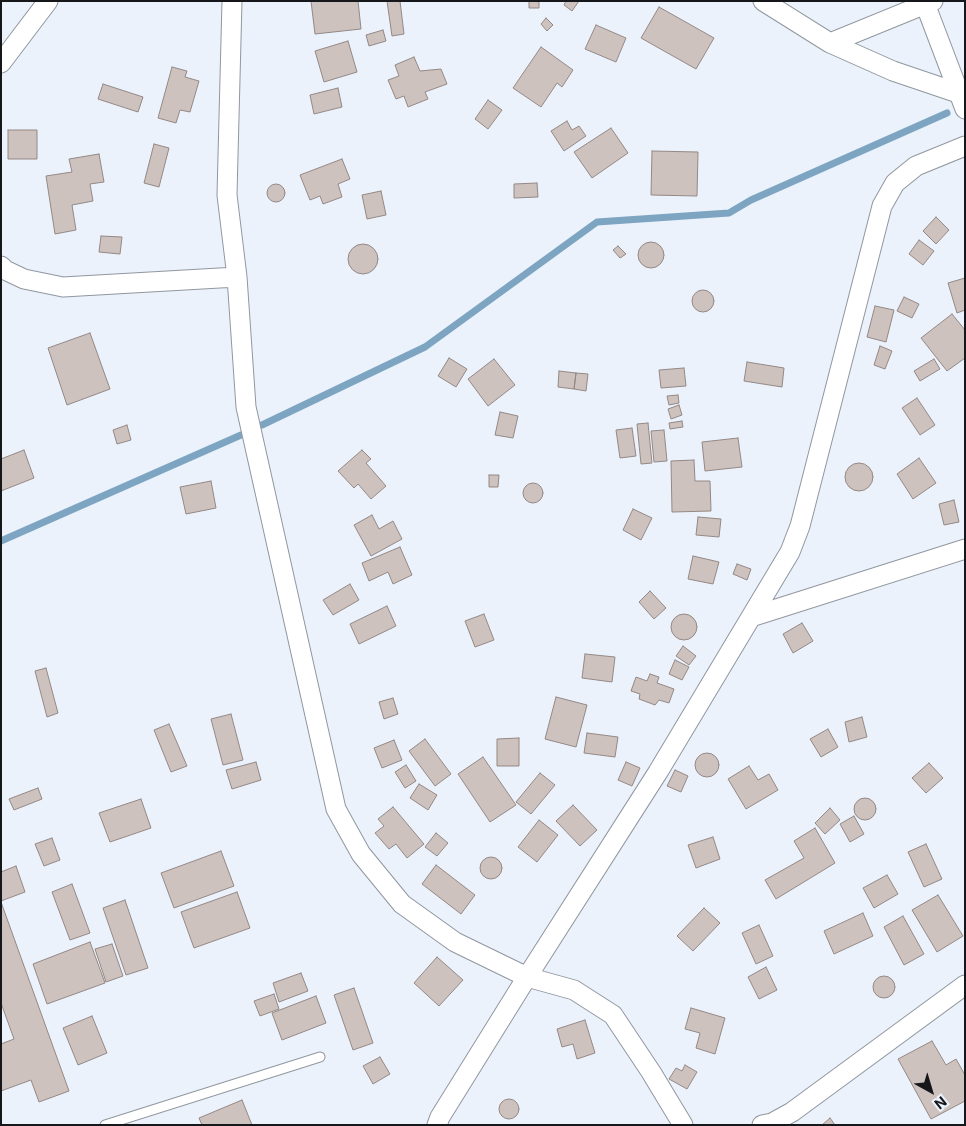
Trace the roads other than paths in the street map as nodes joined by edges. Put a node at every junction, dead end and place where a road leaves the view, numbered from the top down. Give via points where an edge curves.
1 (48, 1) edge
2 (232, 1) edge
3 (763, 1) edge
4 (927, 2) edge
5 (830, 42) junction
6 (1, 63) edge
7 (962, 101) edge
8 (965, 146) edge
9 (1, 266) edge
10 (237, 278) junction
11 (965, 549) edge
12 (751, 617) junction
13 (527, 977) junction
14 (965, 985) edge
15 (320, 1057) dead end
16 (105, 1125) edge
17 (437, 1125) edge
18 (683, 1125) edge
19 (762, 1125) edge

1 - 6 street
2 - 10 street via 227,196
3 - 5 street
4 - 5 street
4 - 7 street
5 - 7 street
8 - 12 street via 916,166 895,183 882,206 800,526 790,552
9 - 10 street via 24,279 63,287
10 - 13 street via 246,407 336,809 361,854 402,904 455,942
11 - 12 street
12 - 13 street via 658,772
13 - 17 street
13 - 18 street via 574,990 613,1015
14 - 19 street via 792,1112
15 - 16 lane

